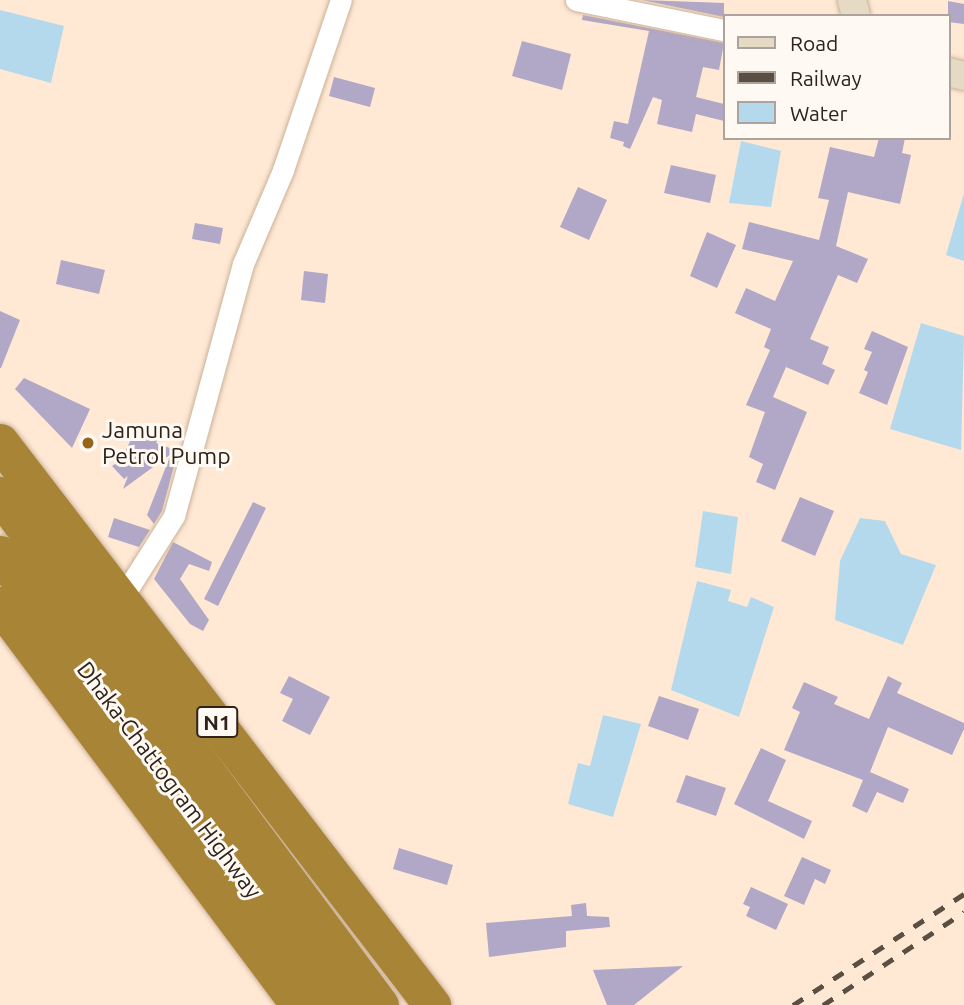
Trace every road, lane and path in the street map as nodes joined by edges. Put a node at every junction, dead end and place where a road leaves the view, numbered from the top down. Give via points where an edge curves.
1 (341, 0) edge
2 (576, 0) edge
3 (722, 30) edge
4 (0, 442) edge
5 (0, 495) edge
6 (0, 554) edge
7 (122, 598) junction
8 (0, 605) edge
9 (299, 1005) edge
10 (338, 1005) edge
11 (380, 1005) edge
12 (432, 1005) edge

1 - 7 street via 283,170 243,264 174,516
2 - 3 street
4 - 7 highway, N1
5 - 11 highway, Dhaka-Chattogram Highway / N1
6 - 10 highway, Dhaka-Chattogram Highway
7 - 12 highway, N1
8 - 9 highway

